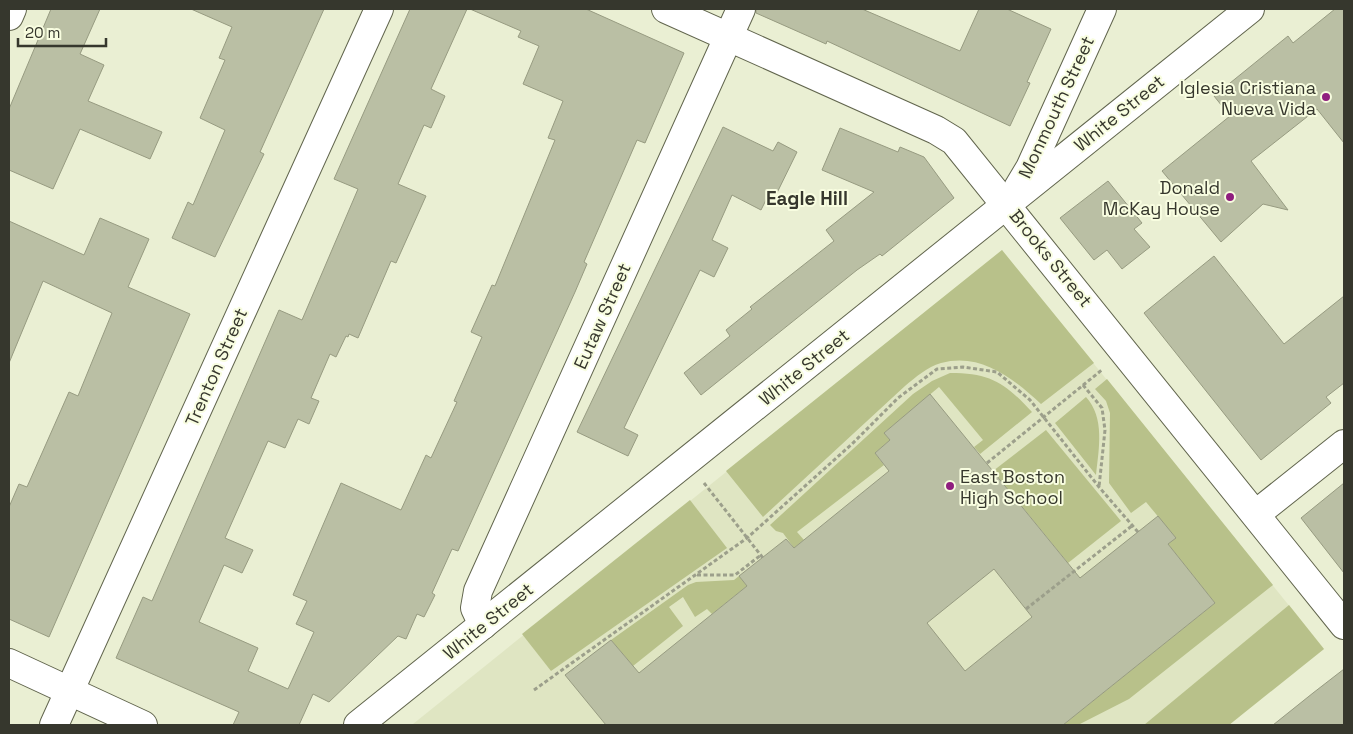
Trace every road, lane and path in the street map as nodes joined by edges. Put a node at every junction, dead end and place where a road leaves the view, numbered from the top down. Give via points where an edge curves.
1 (12, 9) edge
2 (379, 9) edge
3 (666, 9) edge
4 (741, 9) edge
5 (1102, 9) edge
6 (1250, 9) edge
7 (9, 16) edge
8 (728, 36) junction
9 (1007, 204) junction
10 (1104, 368) dead end
11 (1083, 385) junction
12 (1044, 417) junction
13 (1344, 444) edge
14 (987, 463) dead end
15 (703, 482) dead end
16 (1099, 487) junction
17 (1256, 514) junction
18 (1133, 525) junction
19 (1138, 532) dead end
20 (747, 538) junction
21 (697, 575) junction
22 (1026, 609) dead end
23 (483, 625) junction
24 (1344, 625) edge
25 (9, 663) edge
26 (534, 690) dead end
27 (69, 691) junction
28 (54, 725) edge
29 (143, 725) edge
30 (358, 725) edge

1 - 7 street
2 - 27 street, Trenton Street
3 - 8 street, Brooks Street
4 - 8 street, Eutaw Street
5 - 9 street, Monmouth Street via 1030,168
6 - 9 street, White Street
8 - 9 street, Brooks Street via 946,135 963,150
8 - 23 street, Eutaw Street via 478,591 475,608
9 - 17 street, Brooks Street
9 - 23 street, White Street
10 - 11 path
11 - 12 path
11 - 16 path via 1102,408 1105,430
12 - 14 path
12 - 16 path
12 - 20 path via 1030,400 997,372 963,367 937,369 898,398
13 - 17 street
15 - 20 path
16 - 18 path
17 - 24 street, Brooks Street
18 - 19 path
18 - 22 path
20 - 21 path
20 - 21 path via 762,556 735,576
21 - 26 path
23 - 30 street, White Street
25 - 27 street
27 - 28 street, Trenton Street
27 - 29 street

